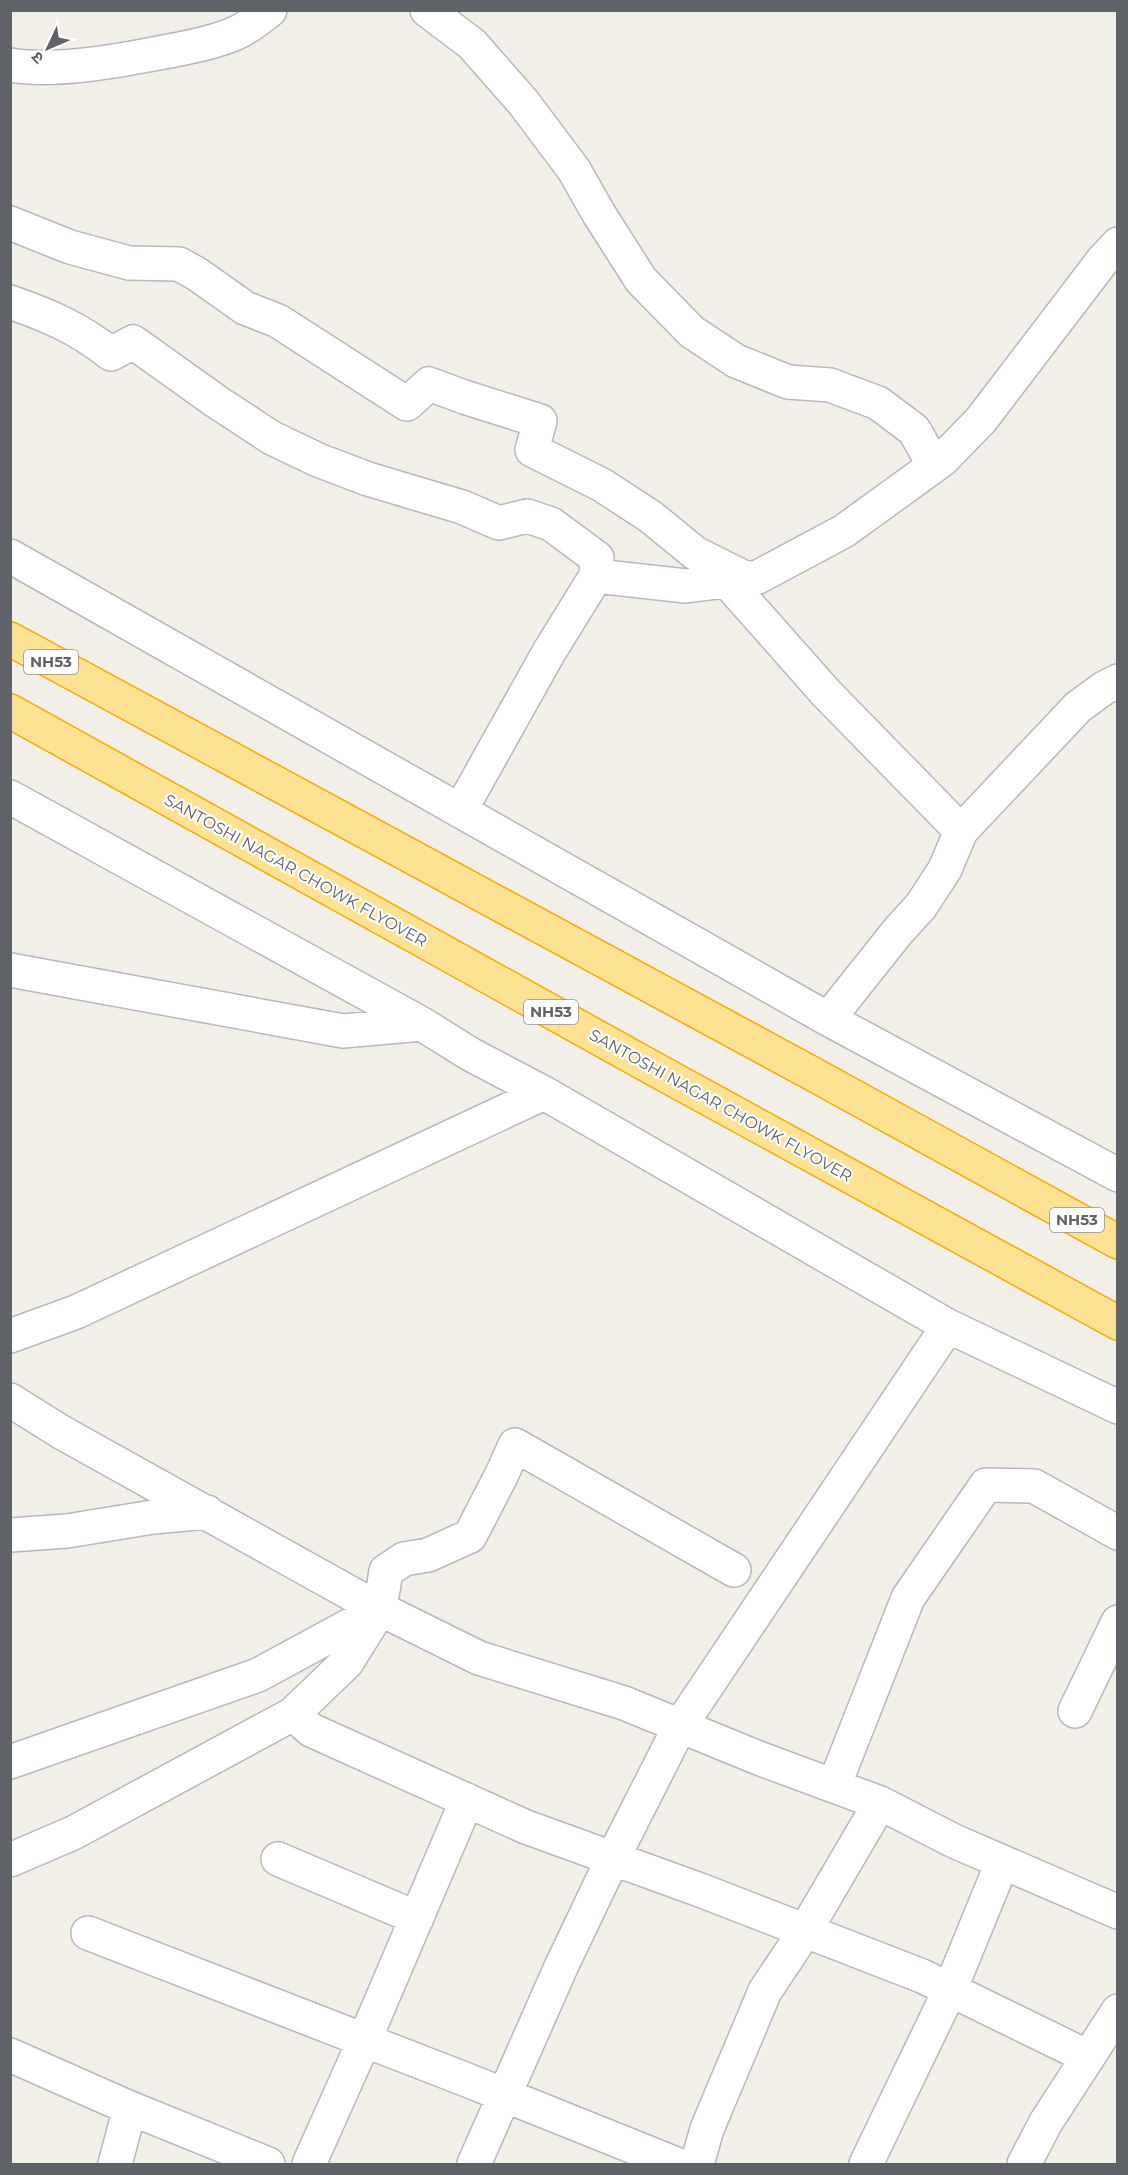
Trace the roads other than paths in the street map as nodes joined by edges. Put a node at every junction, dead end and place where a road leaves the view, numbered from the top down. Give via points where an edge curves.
1 (270, 10) edge
2 (427, 10) edge
3 (10, 65) edge
4 (10, 224) edge
5 (1118, 244) edge
6 (10, 302) edge
7 (934, 465) junction
8 (10, 556) edge
9 (596, 576) junction
10 (736, 580) junction
11 (10, 639) edge
12 (1118, 681) edge
13 (10, 711) edge
14 (10, 797) edge
15 (460, 812) junction
16 (961, 831) junction
17 (10, 970) edge
18 (828, 1019) junction
19 (422, 1024) junction
20 (544, 1093) junction
21 (1118, 1175) edge
22 (1118, 1242) edge
23 (1118, 1323) edge
24 (948, 1326) junction
25 (10, 1336) edge
26 (10, 1400) edge
27 (1118, 1407) edge
28 (207, 1512) junction
29 (1118, 1533) edge
30 (10, 1535) edge
31 (734, 1570) dead end
32 (380, 1609) junction
33 (1118, 1622) edge
34 (1075, 1711) dead end
35 (293, 1714) junction
36 (680, 1726) junction
37 (10, 1762) edge
38 (834, 1786) junction
39 (466, 1800) junction
40 (880, 1803) junction
41 (613, 1858) junction
42 (278, 1859) dead end
43 (10, 1860) edge
44 (1002, 1863) junction
45 (1118, 1912) edge
46 (417, 1918) junction
47 (805, 1931) junction
48 (88, 1933) dead end
49 (950, 1990) junction
50 (1118, 2011) edge
51 (364, 2041) junction
52 (10, 2055) edge
53 (1088, 2057) junction
54 (503, 2096) junction
55 (130, 2108) junction
56 (115, 2164) edge
57 (268, 2164) edge
58 (309, 2164) edge
59 (474, 2164) edge
60 (676, 2164) edge
61 (697, 2164) edge
62 (866, 2164) edge
63 (1024, 2164) edge

1 - 3 street via 237,33 194,46 80,64 29,68
2 - 7 street via 472,44 523,102 574,170 641,280 692,332 736,361 788,382 830,385 878,403 914,430
4 - 10 street via 70,247 129,263 179,264 245,308 278,321 407,404 429,384 540,421 532,450 602,485
5 - 7 street via 981,420
6 - 9 street via 52,317 111,354 133,342 272,438 318,460 462,507 498,523 526,516 551,524 597,558
7 - 10 street via 844,531 758,577
8 - 15 street
9 - 10 street via 686,586
9 - 15 street
10 - 16 street via 826,693
11 - 22 highway, NH53
12 - 16 street via 1077,707
13 - 23 highway, SANTOSHI NAGAR CHOWK FLYOVER / NH53
14 - 19 street
15 - 18 street
16 - 18 street via 945,869 921,906
17 - 19 street via 343,1031
18 - 21 street
19 - 20 street
20 - 24 street
20 - 25 street via 75,1312
24 - 27 street
24 - 36 street
26 - 28 street
28 - 30 street
28 - 32 street
29 - 38 street via 1034,1486 986,1485 908,1598
31 - 32 street via 515,1445 470,1536 428,1555 404,1559 387,1571
32 - 35 street via 347,1662
32 - 36 street via 479,1658 624,1703
32 - 37 street via 258,1675
33 - 34 street
35 - 39 street via 311,1730
35 - 43 street via 73,1833
36 - 38 street
36 - 41 street
38 - 40 street
39 - 41 street via 526,1827
39 - 46 street
40 - 44 street
40 - 47 street
41 - 47 street
41 - 54 street
42 - 46 street
44 - 45 street
44 - 49 street
46 - 51 street
47 - 49 street
47 - 61 street via 765,1991 707,2129
48 - 51 street
49 - 53 street
49 - 62 street
50 - 53 street
51 - 54 street
51 - 58 street
52 - 55 street
53 - 63 street
54 - 59 street
54 - 60 street
55 - 56 street
55 - 57 street

